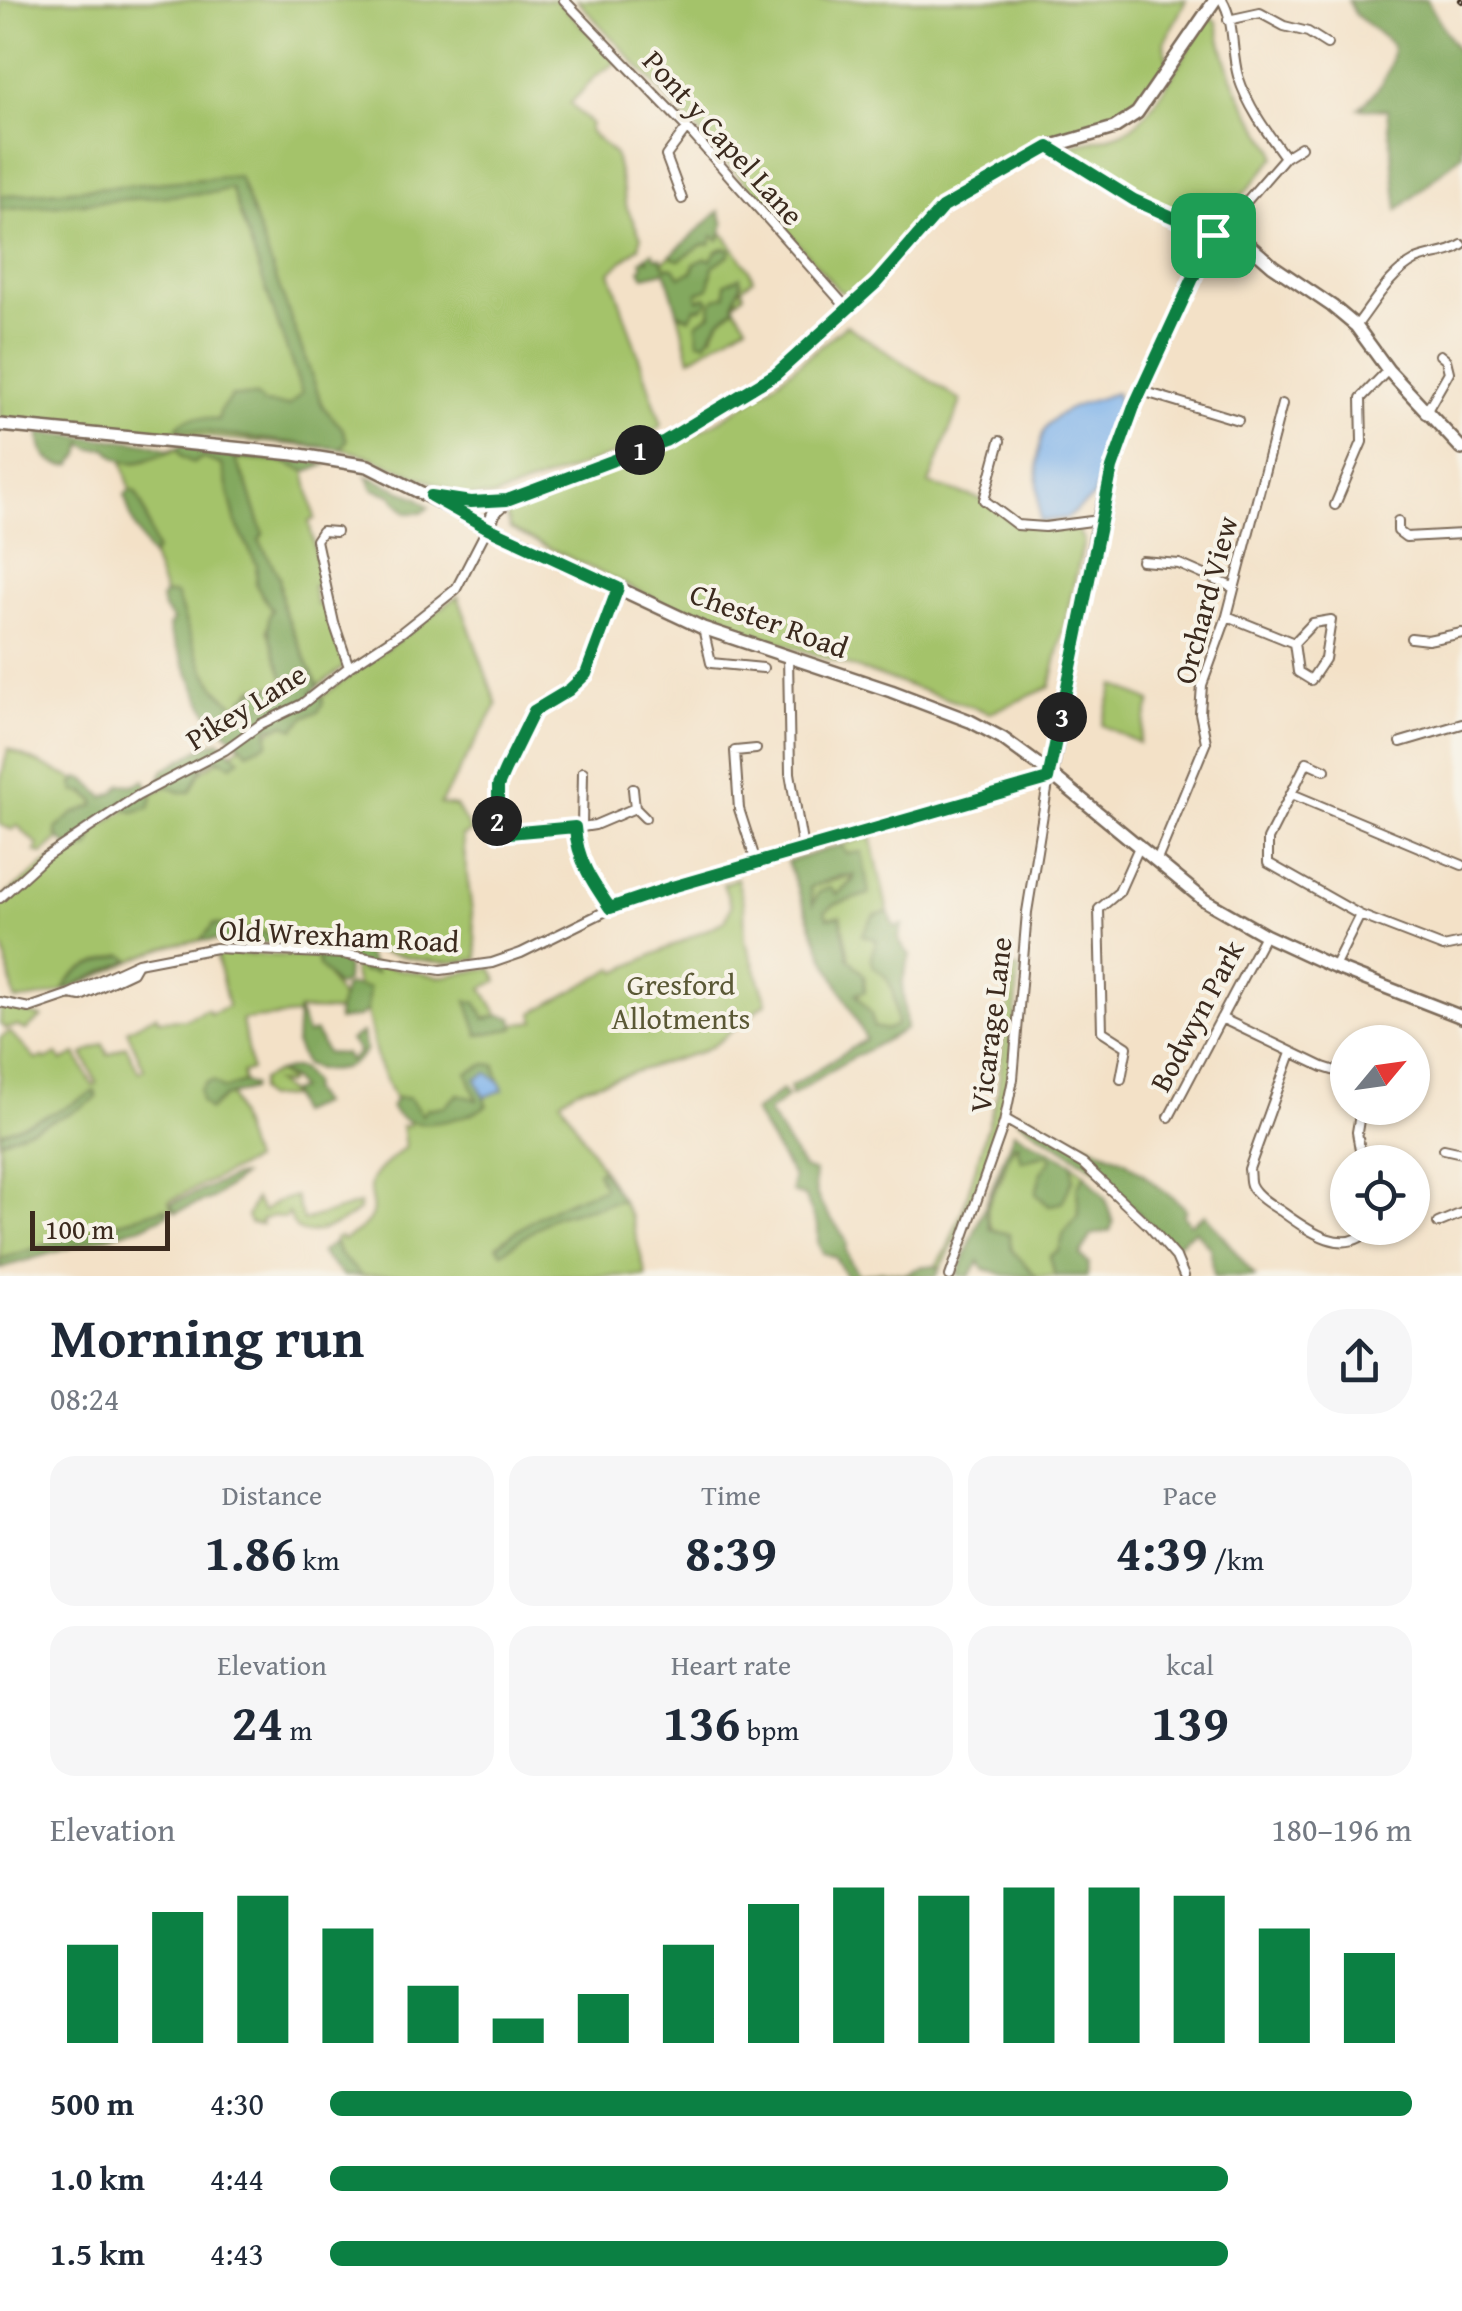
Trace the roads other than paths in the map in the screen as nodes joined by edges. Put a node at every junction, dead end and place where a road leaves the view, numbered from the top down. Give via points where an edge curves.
1 (564, 0) edge
2 (1215, 3) edge
3 (1228, 20) junction
4 (1328, 44) dead end
5 (687, 128) junction
6 (1049, 147) junction
7 (1301, 147) dead end
8 (1285, 157) junction
9 (682, 200) dead end
10 (1226, 225) junction
11 (1213, 235) junction
12 (1462, 245) edge
13 (847, 308) junction
14 (1356, 326) junction
15 (1440, 355) dead end
16 (1388, 370) junction
17 (1142, 391) junction
18 (1282, 404) dead end
19 (1426, 414) junction
20 (1238, 420) dead end
21 (0, 425) edge
22 (1000, 442) dead end
23 (1462, 449) edge
24 (431, 496) junction
25 (507, 500) junction
26 (1335, 505) dead end
27 (1099, 520) junction
28 (1398, 521) dead end
29 (488, 528) junction
30 (336, 532) dead end
31 (1462, 534) edge
32 (1142, 561) dead end
33 (1232, 587) junction
34 (618, 588) junction
35 (1226, 616) junction
36 (703, 628) junction
37 (1462, 634) edge
38 (1410, 638) dead end
39 (1294, 643) junction
40 (788, 656) junction
41 (349, 667) junction
42 (763, 668) dead end
43 (1462, 724) edge
44 (1400, 742) dead end
45 (756, 749) dead end
46 (1326, 770) dead end
47 (583, 772) dead end
48 (1049, 776) junction
49 (634, 790) dead end
50 (1292, 794) junction
51 (634, 808) junction
52 (646, 818) dead end
53 (578, 827) junction
54 (1140, 845) junction
55 (803, 850) junction
56 (1157, 860) junction
57 (756, 865) junction
58 (1462, 865) edge
59 (0, 898) edge
60 (610, 908) junction
61 (1360, 915) junction
62 (1265, 935) junction
63 (1462, 943) edge
64 (1334, 967) junction
65 (0, 1002) edge
66 (1462, 1017) edge
67 (1221, 1018) junction
68 (1291, 1053) junction
69 (1330, 1067) edge
70 (1121, 1079) dead end
71 (1004, 1118) junction
72 (1169, 1118) dead end
73 (1462, 1213) edge
74 (1438, 1223) dead end
75 (1330, 1240) edge
76 (950, 1276) edge
77 (1184, 1276) edge

1 - 5 street, Pont y Capel Lane
2 - 3 street
2 - 3 street
2 - 6 main road via 1138,113 1114,128
3 - 4 street via 1260,13
3 - 8 street via 1250,106
5 - 9 street via 666,156
5 - 13 street, Pont y Capel Lane
6 - 11 main road via 1134,200
6 - 13 main road via 942,208
7 - 8 street
8 - 10 street
10 - 11 main road
10 - 14 main road
11 - 17 main road
12 - 14 street via 1400,269
13 - 25 main road via 776,374 665,441
14 - 16 main road
15 - 19 street via 1449,372
16 - 19 main road
16 - 26 street via 1361,398 1362,442
17 - 20 street
17 - 27 main road
18 - 33 street, Orchard View
19 - 23 main road
21 - 24 main road, Chester Road via 368,466
22 - 27 street via 984,500 1017,525
24 - 25 main road
24 - 29 main road, Chester Road
25 - 29 main road
27 - 48 main road
28 - 31 street via 1406,537
29 - 34 main road, Chester Road
29 - 41 street, Pikey Lane via 456,590
30 - 41 street via 322,531 316,540
32 - 33 street via 1179,564
33 - 35 street, Orchard View
34 - 36 main road, Chester Road
34 - 53 street via 586,674 534,711 498,786 498,834
35 - 39 street
35 - 56 street, Orchard View via 1202,685 1206,742
36 - 40 main road, Chester Road
36 - 42 street via 711,664
37 - 38 street
39 - 39 street via 1298,672 1312,680 1324,659 1331,620 1313,623
40 - 48 main road, Chester Road via 970,721
40 - 55 street via 790,773
41 - 59 street, Pikey Lane via 302,704 138,796 44,858
43 - 44 street
45 - 57 street via 735,751 739,809
46 - 50 street via 1307,762
47 - 53 street
48 - 54 main road, Chester Road
48 - 55 street, Old Wrexham Road
48 - 71 street, Vicarage Lane
49 - 51 street
50 - 58 street
50 - 61 street via 1268,839 1268,863
51 - 52 street
51 - 53 street
53 - 60 street via 583,866
54 - 56 main road, Chester Road
54 - 70 street via 1119,892 1099,909 1102,1031 1127,1047
55 - 57 street, Old Wrexham Road
56 - 62 main road, Chester Road via 1204,900
57 - 60 street, Old Wrexham Road
60 - 65 street, Old Wrexham Road via 492,963 441,970 343,954 216,948 138,963 29,1008
61 - 63 street via 1443,948
61 - 64 street
62 - 64 main road, Chester Road
62 - 67 street, Bodwyn Park
64 - 66 main road, Chester Road
67 - 68 street
67 - 72 street, Bodwyn Park
68 - 69 street
68 - 75 street via 1249,1169 1251,1185 1309,1232
71 - 76 street, Vicarage Lane
71 - 77 street via 1083,1164 1149,1226
73 - 74 street

